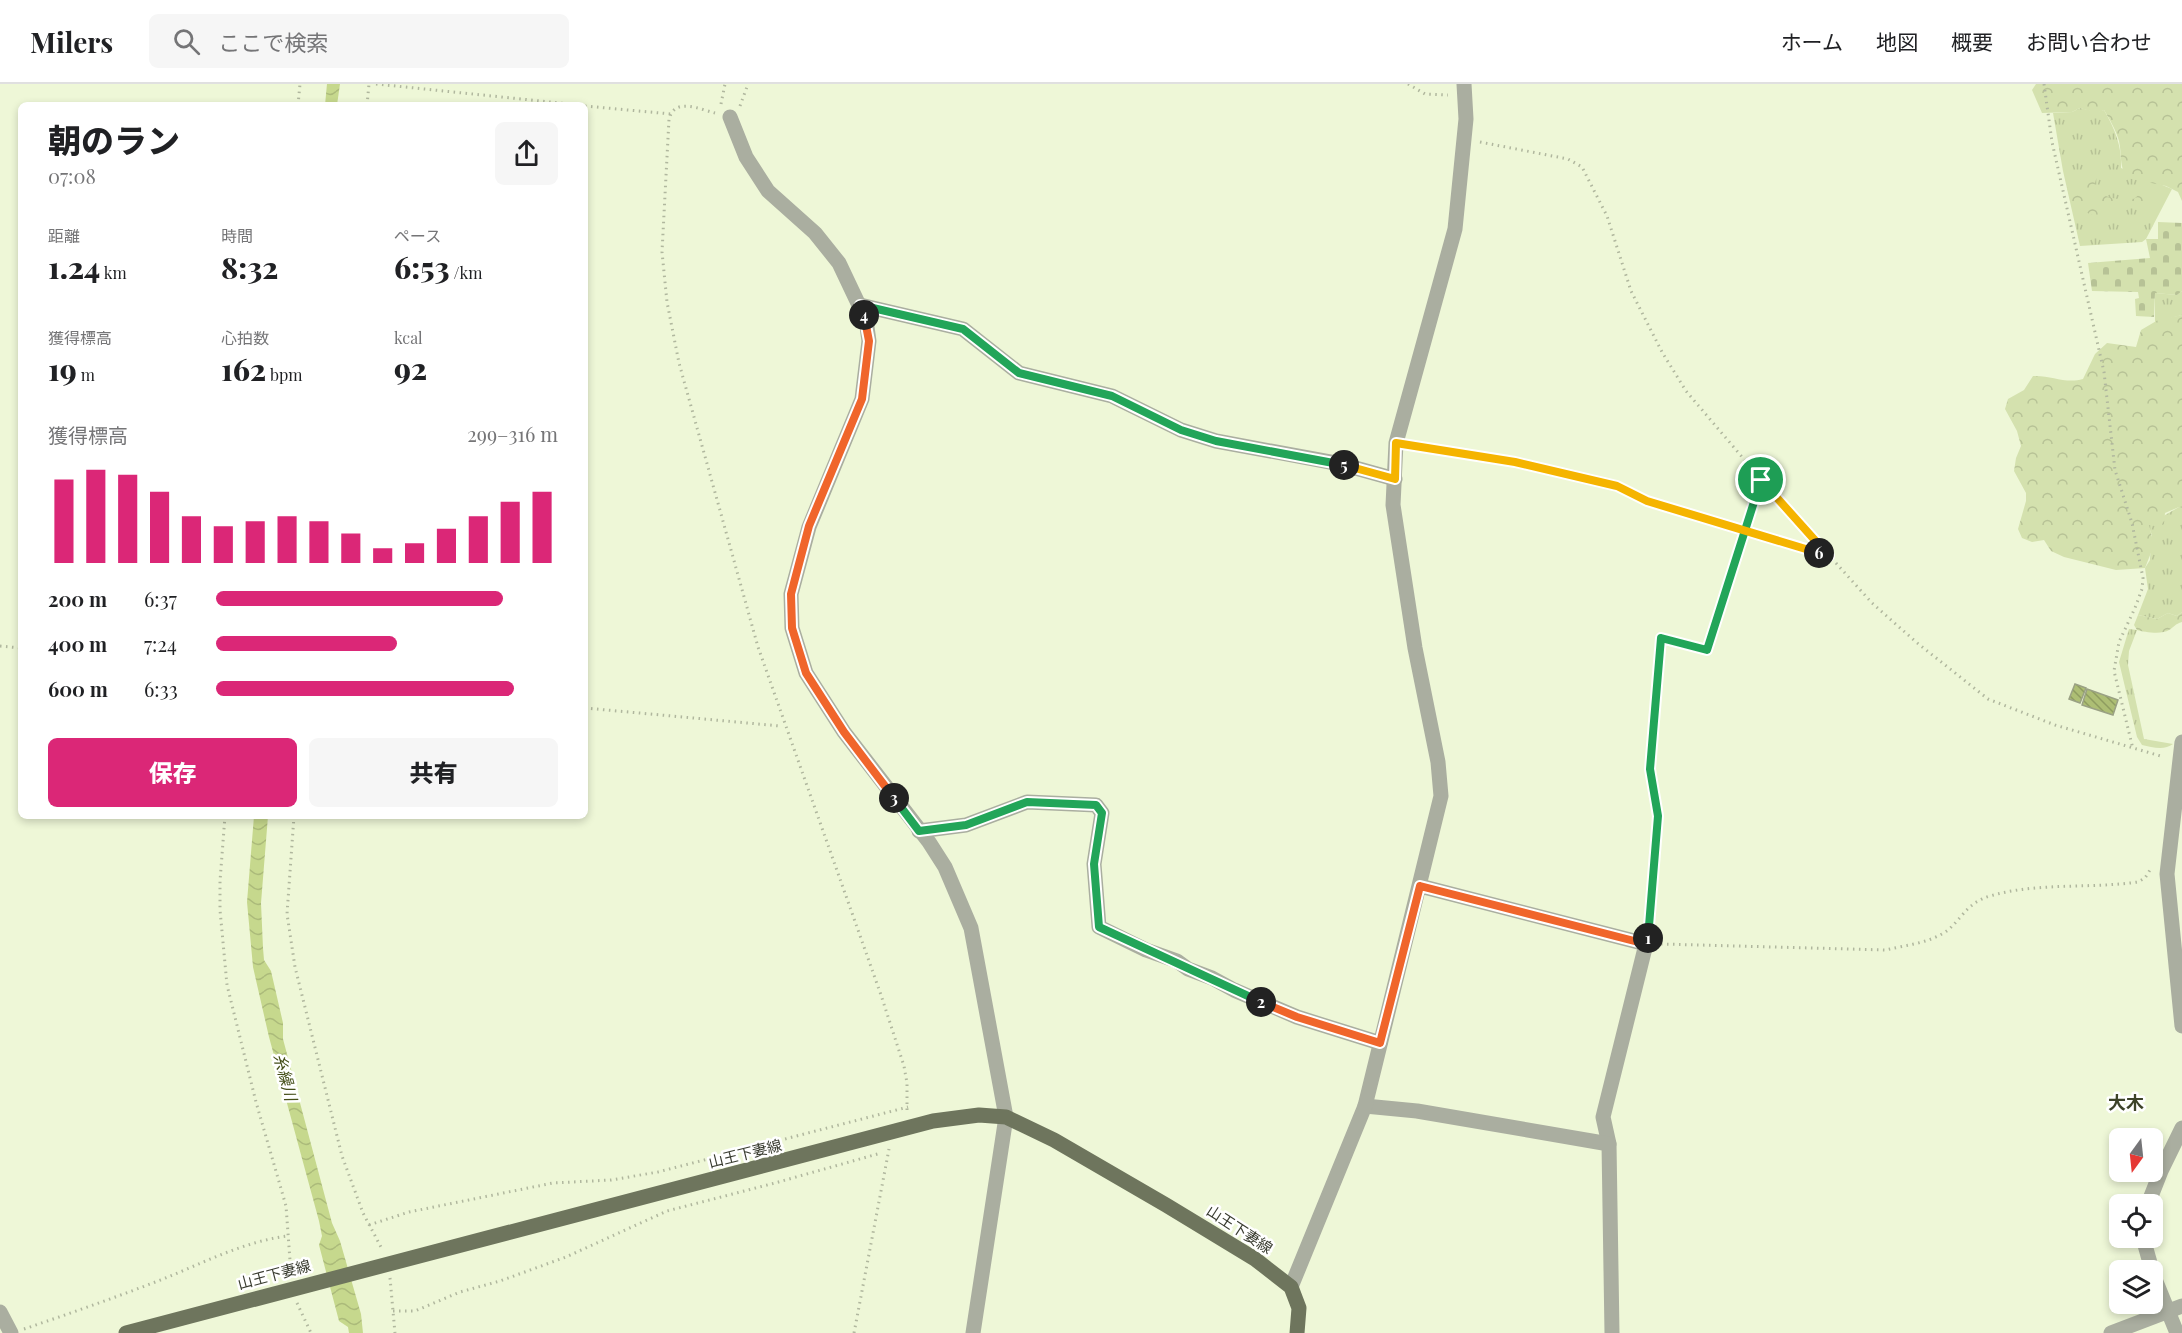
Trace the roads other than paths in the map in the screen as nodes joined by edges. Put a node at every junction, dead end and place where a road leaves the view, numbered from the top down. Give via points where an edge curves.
1 (1465, 90) edge
2 (730, 117) road end
3 (860, 305) junction
4 (1395, 479) junction
5 (2182, 742) edge
6 (2181, 760) edge
7 (919, 831) junction
8 (1420, 886) junction
9 (2182, 1026) edge
10 (1380, 1043) junction
11 (1365, 1106) junction
12 (1006, 1117) junction
13 (2182, 1128) edge
14 (1609, 1144) junction
15 (2152, 1194) edge
16 (1291, 1287) junction
17 (2163, 1300) edge
18 (2182, 1306) edge
19 (2167, 1311) junction
20 (0, 1312) edge
21 (17, 1331) edge
22 (126, 1333) edge
23 (973, 1333) edge
24 (1297, 1333) edge
25 (1612, 1333) edge
26 (2111, 1333) edge
27 (2177, 1333) edge

1 - 4 street via 1455,229 1396,443
2 - 3 street via 746,157 768,191 814,233 839,263
3 - 4 street via 963,329 1019,373 1112,396 1181,430
3 - 7 street via 869,341 862,399 809,526 791,594 792,628 806,673 844,732
4 - 8 street via 1393,506 1441,796
5 - 6 street
6 - 9 street via 2167,874
7 - 10 street via 966,825 1027,802 1096,805 1102,813 1094,864 1099,927 1297,1017
7 - 12 street via 945,867 971,928
8 - 10 street
8 - 14 street via 1646,944 1603,1117
10 - 11 street
11 - 14 street via 1417,1111
11 - 16 street
12 - 16 main road, 山王下妻線 via 1166,1205 1256,1259
12 - 22 main road, 山王下妻線 via 956,1117 898,1130
12 - 23 street
13 - 15 street
14 - 25 street
16 - 24 main road via 1299,1308
17 - 19 street
18 - 19 street
19 - 26 street
19 - 27 street
20 - 21 street

